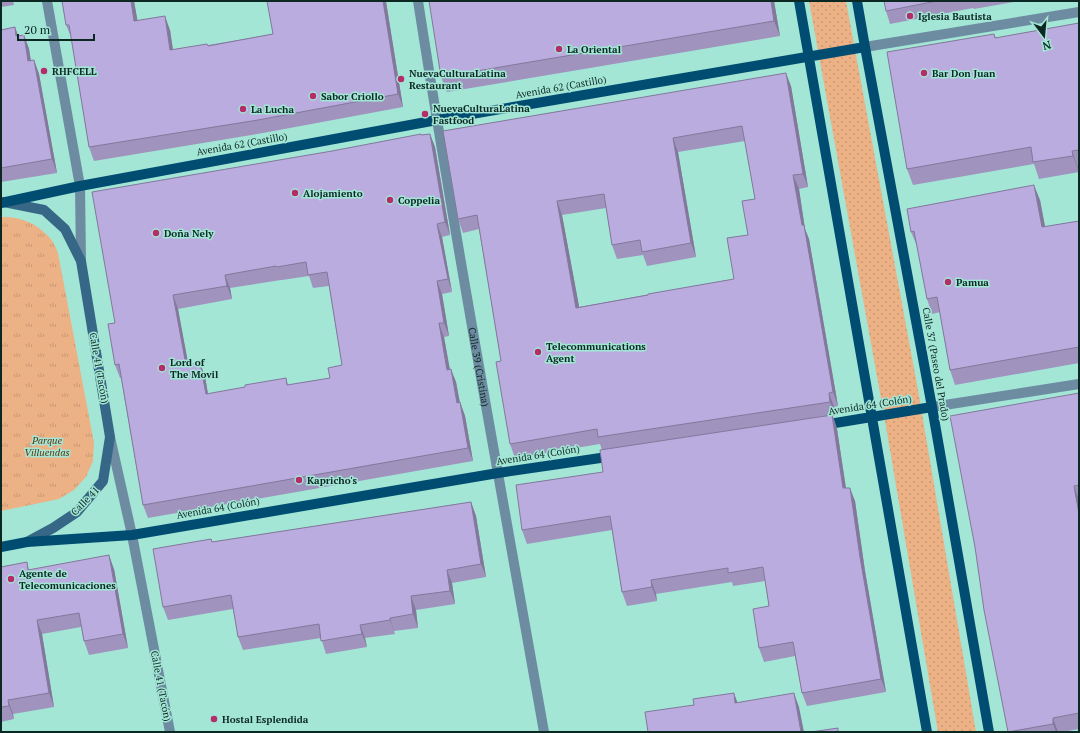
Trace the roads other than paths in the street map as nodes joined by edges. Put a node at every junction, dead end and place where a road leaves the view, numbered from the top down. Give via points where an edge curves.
1 (47, 1) edge
2 (418, 1) edge
3 (800, 1) edge
4 (857, 1) edge
5 (1079, 12) edge
6 (865, 47) junction
7 (810, 56) junction
8 (437, 120) junction
9 (80, 186) junction
10 (2, 202) edge
11 (81, 261) junction
12 (1079, 384) edge
13 (932, 407) junction
14 (872, 418) junction
15 (810, 427) edge
16 (110, 437) junction
17 (623, 455) edge
18 (498, 473) junction
19 (132, 535) junction
20 (27, 542) junction
21 (1, 547) edge
22 (170, 732) edge
23 (544, 732) edge
24 (927, 732) edge
25 (989, 732) edge

1 - 9 street, Calle 41 (Tacón)
2 - 8 street, Calle 39 (Cristina)
3 - 7 main road
4 - 6 main road, Calle 37 (Paseo del Prado)
5 - 6 street, Avenida 62 (Castillo)
6 - 7 main road, Avenida 62 (Castillo)
6 - 13 main road, Calle 37 (Paseo del Prado)
7 - 8 main road, Avenida 62 (Castillo)
7 - 14 main road
8 - 9 main road, Avenida 62 (Castillo)
8 - 18 street, Calle 39 (Cristina)
9 - 10 main road, Avenida 62 (Castillo)
9 - 11 street, Calle 41 (Tacón)
10 - 11 street via 44,210 65,229
11 - 16 street, Calle 41 (Tacón)
12 - 13 street, Avenida 64 (Colón)
13 - 14 main road, Avenida 64 (Colón)
13 - 25 main road, Calle 37 (Paseo del Prado)
14 - 15 main road, Avenida 64 (Colón)
14 - 24 main road
16 - 19 street, Calle 41 (Tacón)
16 - 20 street, Calle 41 via 103,481 77,512
17 - 18 main road, Avenida 64 (Colón)
18 - 19 main road, Avenida 64 (Colón)
18 - 23 street, Calle 39 (Cristina)
19 - 20 main road, Avenida 64 (Colón)
19 - 22 street, Calle 41 (Tacón)
20 - 21 main road, Avenida 64 (Colón)

